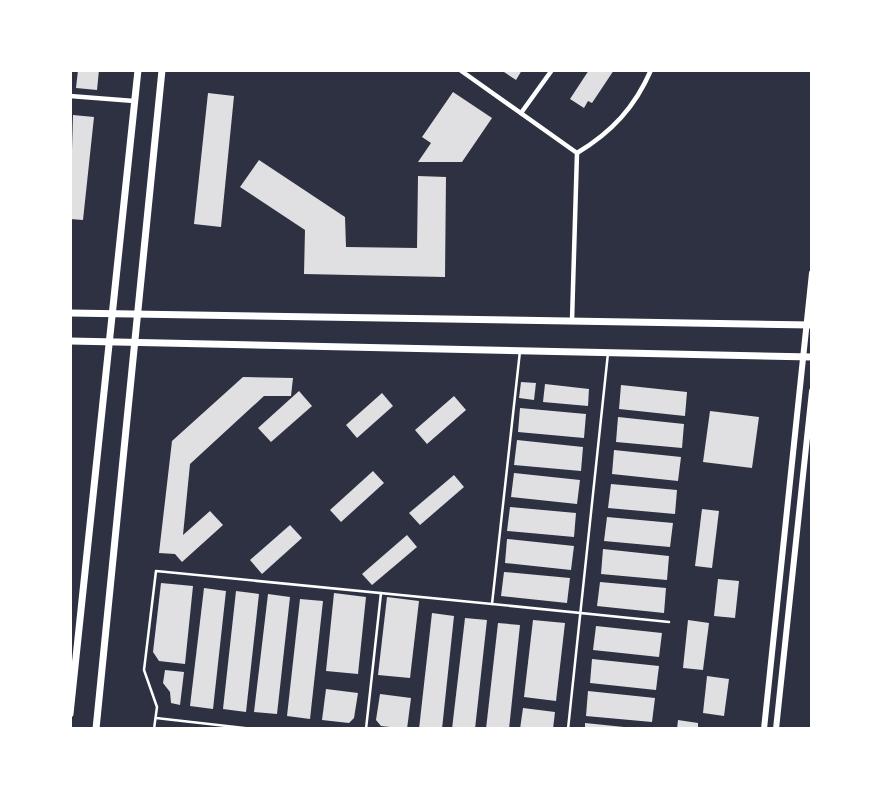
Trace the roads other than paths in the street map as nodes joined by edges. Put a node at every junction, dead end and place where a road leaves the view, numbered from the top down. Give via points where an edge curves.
1 (138, 70) edge
2 (162, 70) edge
3 (460, 70) edge
4 (552, 70) edge
5 (651, 70) edge
6 (70, 96) edge
7 (135, 101) junction
8 (521, 113) junction
9 (577, 153) junction
10 (812, 273) edge
11 (70, 313) edge
12 (114, 314) junction
13 (137, 314) junction
14 (572, 321) junction
15 (809, 325) edge
16 (70, 341) edge
17 (110, 342) junction
18 (135, 343) junction
19 (520, 351) junction
20 (608, 353) junction
21 (803, 357) junction
22 (812, 357) edge
23 (812, 391) edge
24 (382, 593) junction
25 (492, 604) junction
26 (580, 614) junction
27 (668, 622) dead end
28 (70, 714) edge
29 (156, 718) junction
30 (96, 729) edge
31 (153, 729) edge
32 (253, 729) edge
33 (366, 729) edge
34 (568, 729) edge
35 (764, 729) edge
36 (776, 729) edge

1 - 7 main road
2 - 13 main road
3 - 8 street
4 - 8 street
5 - 9 street via 620,120
6 - 7 street
7 - 12 main road
8 - 9 street
9 - 14 street
10 - 15 street
11 - 12 main road
12 - 13 main road
12 - 17 main road
13 - 14 main road
13 - 18 main road
14 - 15 main road
15 - 21 street
16 - 17 main road
17 - 18 main road
17 - 28 main road
18 - 19 main road
18 - 30 main road
19 - 20 main road
19 - 25 lane
20 - 21 main road
20 - 26 lane
21 - 22 main road
21 - 35 street
23 - 36 street
24 - 25 lane
24 - 29 lane via 156,571 144,670 155,696
24 - 33 lane
25 - 26 lane
26 - 27 lane
26 - 34 lane
29 - 31 lane
29 - 32 lane

